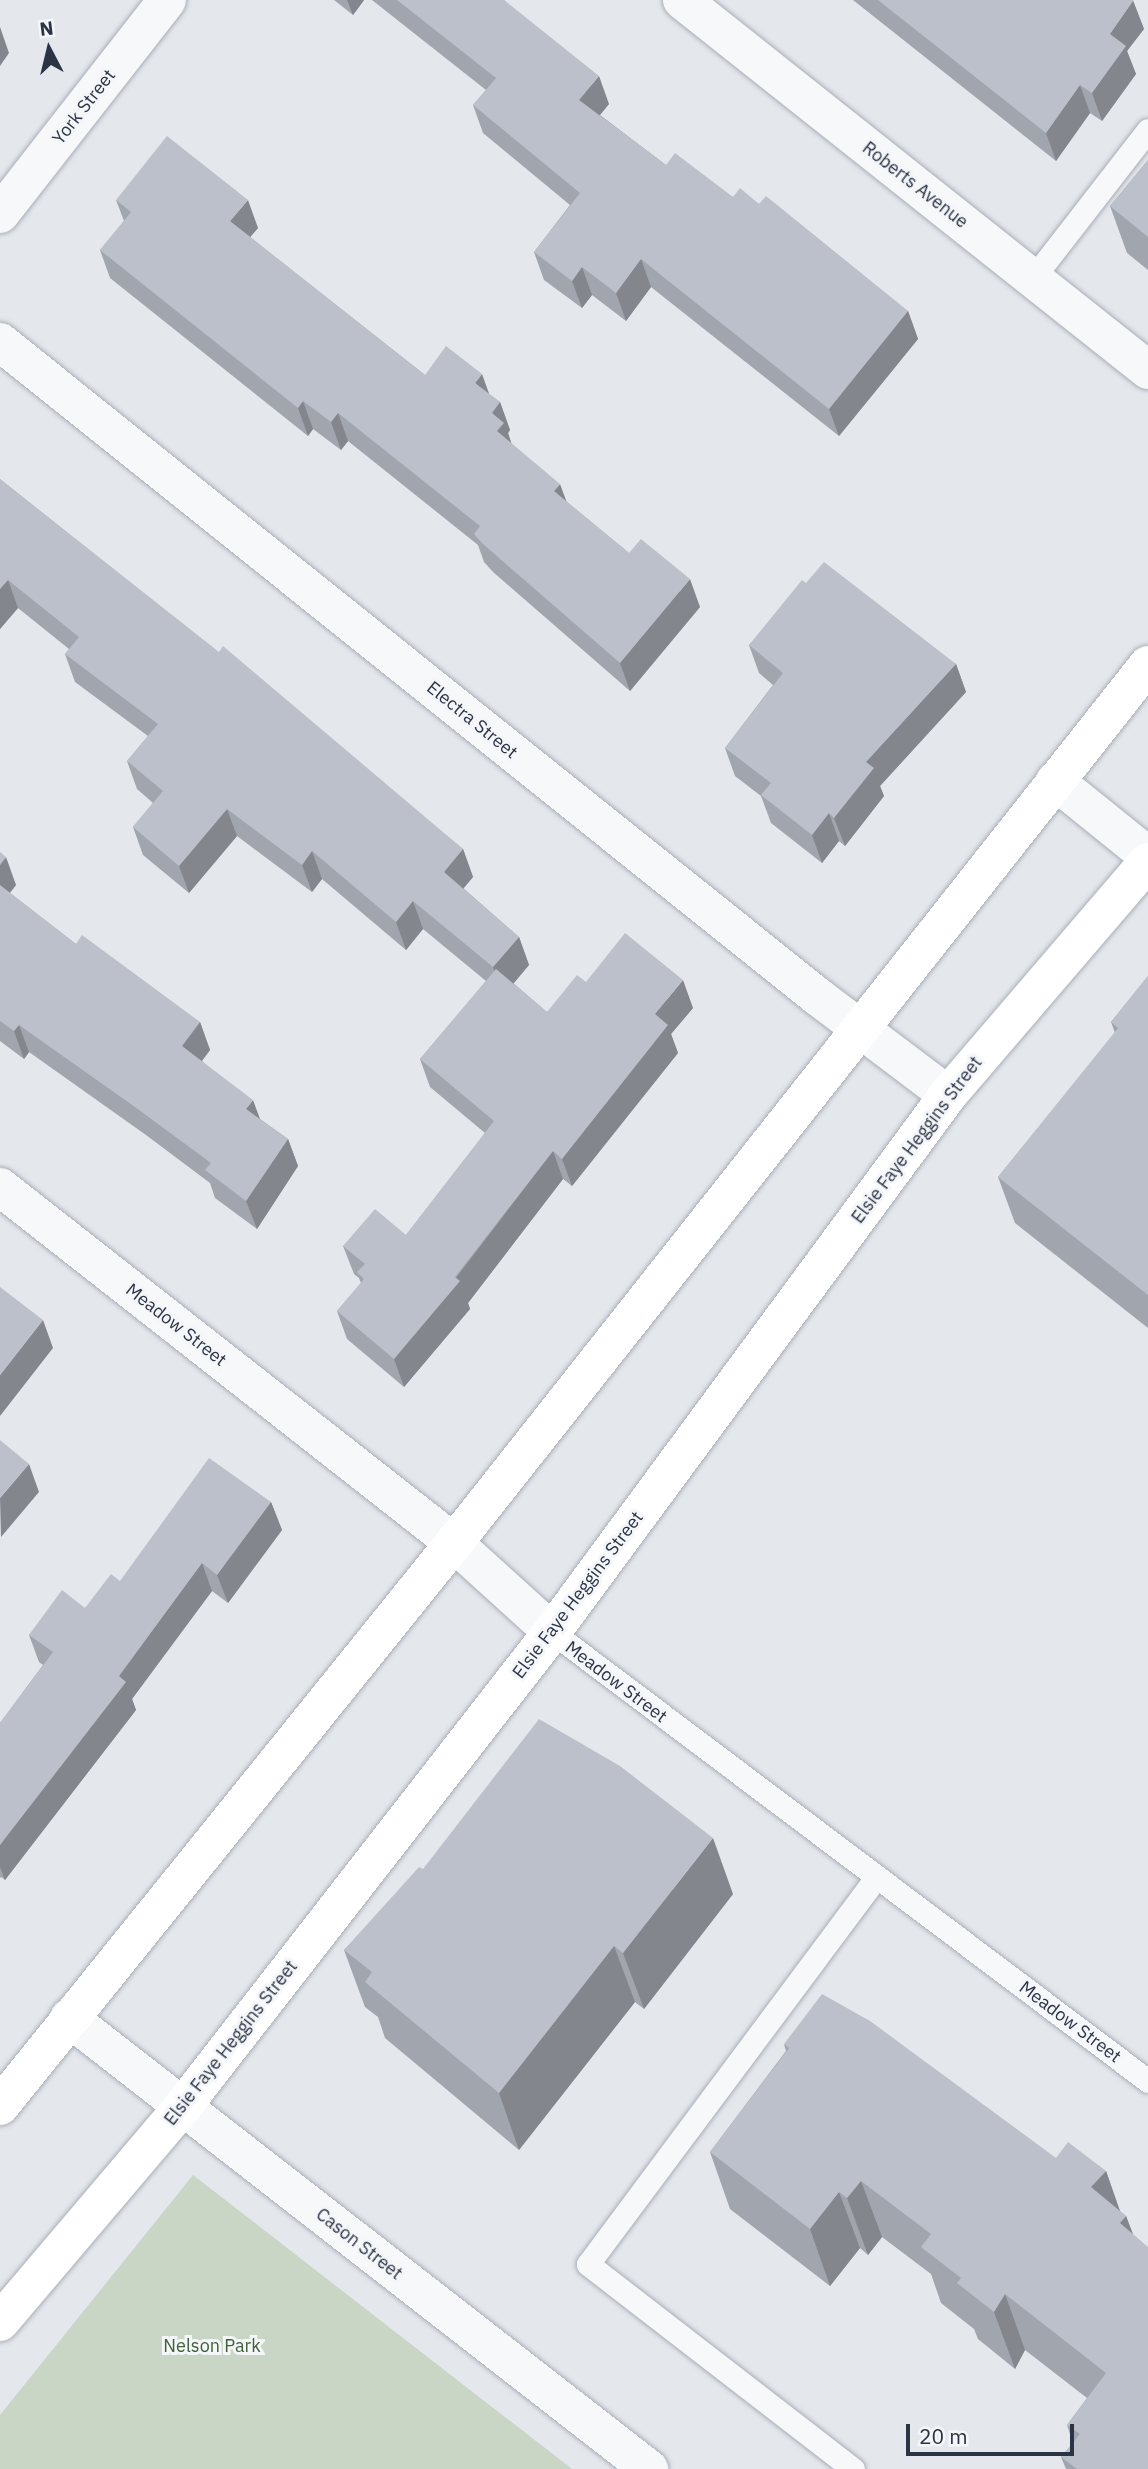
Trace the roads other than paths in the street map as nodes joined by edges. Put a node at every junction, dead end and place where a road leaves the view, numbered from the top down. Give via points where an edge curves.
1 (167, 0) edge
2 (682, 0) edge
3 (1148, 130) edge
4 (0, 214) edge
5 (1032, 278) junction
6 (0, 342) edge
7 (1148, 370) edge
8 (1148, 665) edge
9 (1055, 781) junction
10 (1148, 856) edge
11 (1148, 862) edge
12 (859, 1027) junction
13 (947, 1095) junction
14 (0, 1187) edge
15 (454, 1543) junction
16 (552, 1632) junction
17 (876, 1877) junction
18 (69, 2018) junction
19 (1148, 2081) edge
20 (0, 2106) edge
21 (183, 2106) junction
22 (0, 2322) edge
23 (649, 2469) edge
24 (853, 2469) edge

1 - 4 street, York Street
2 - 5 street, Roberts Avenue
3 - 5 lane
5 - 7 street, Roberts Avenue
6 - 12 street, Electra Street
8 - 9 main road
9 - 10 street
9 - 12 main road
11 - 13 main road, Elsie Faye Heggins Street
12 - 13 street, Electra Street
12 - 15 main road
13 - 16 main road, Elsie Faye Heggins Street
14 - 15 street, Meadow Street
15 - 16 street, Meadow Street
15 - 18 main road
16 - 17 lane, Meadow Street
16 - 21 main road, Elsie Faye Heggins Street
17 - 19 lane, Meadow Street
17 - 24 lane via 588,2264
18 - 20 main road
18 - 21 street, Cason Street
21 - 22 main road, Elsie Faye Heggins Street
21 - 23 street, Cason Street

